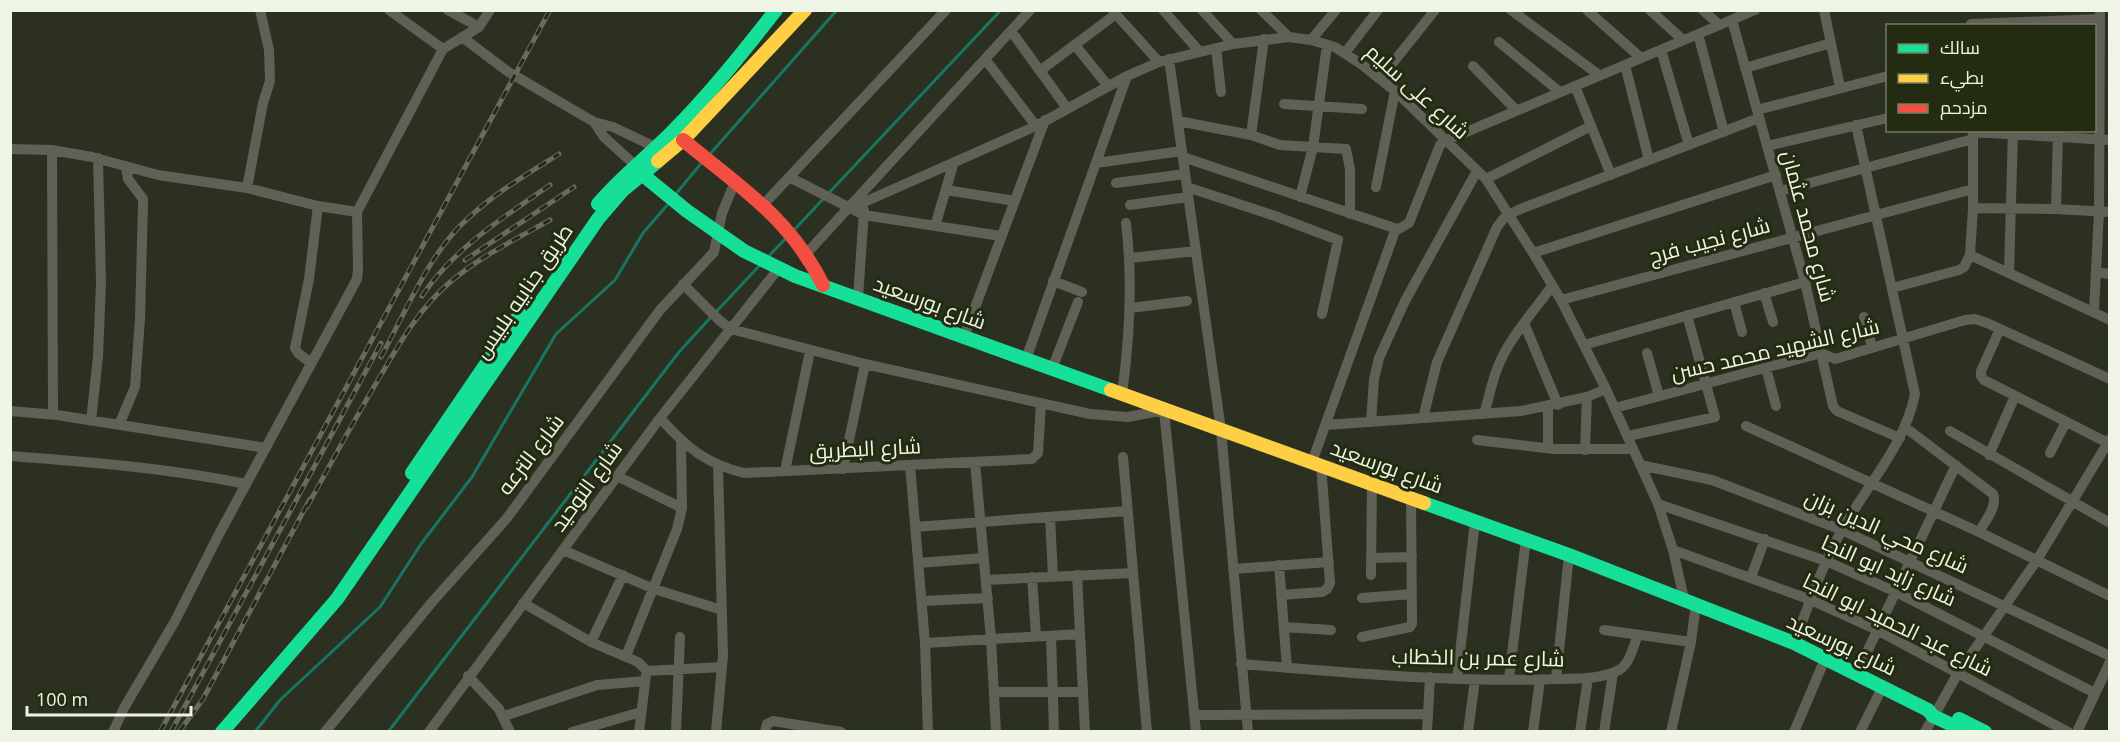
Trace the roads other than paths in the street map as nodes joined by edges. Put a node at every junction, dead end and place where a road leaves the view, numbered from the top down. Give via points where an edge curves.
1 (260, 10) edge
2 (389, 10) edge
3 (448, 10) edge
4 (490, 10) edge
5 (776, 10) edge
6 (805, 10) edge
7 (946, 10) edge
8 (1030, 10) edge
9 (1162, 10) edge
10 (1202, 10) edge
11 (1261, 10) edge
12 (1336, 10) edge
13 (1378, 10) edge
14 (1436, 10) edge
15 (1511, 10) edge
16 (1587, 10) edge
17 (1650, 10) edge
18 (1703, 10) edge
19 (1755, 10) edge
20 (1824, 10) edge
21 (1114, 12) edge
22 (2057, 15) edge
23 (2100, 15) edge
24 (2012, 16) edge
25 (1732, 20) junction
26 (1971, 24) dead end
27 (1719, 25) junction
28 (479, 27) junction
29 (1011, 31) junction
30 (1698, 34) junction
31 (462, 37) junction
32 (1289, 37) junction
33 (1264, 39) junction
34 (1311, 40) junction
35 (1683, 40) junction
36 (1499, 42) dead end
37 (1233, 44) junction
38 (1831, 44) junction
39 (1075, 45) junction
40 (1327, 45) junction
41 (1216, 48) junction
42 (443, 49) junction
43 (1661, 50) junction
44 (1199, 51) junction
45 (1345, 53) junction
46 (1641, 58) junction
47 (986, 59) junction
48 (1164, 60) junction
49 (1625, 64) junction
50 (2097, 64) edge
51 (1473, 66) dead end
52 (1745, 68) junction
53 (1041, 70) junction
54 (1599, 75) junction
55 (1127, 76) junction
56 (1886, 76) edge
57 (1380, 79) junction
58 (1108, 86) junction
59 (1575, 86) junction
60 (1840, 87) junction
61 (1395, 91) junction
62 (1221, 92) dead end
63 (1560, 92) junction
64 (1284, 104) dead end
65 (1318, 107) junction
66 (1068, 108) junction
67 (1362, 110) dead end
68 (1516, 110) junction
69 (1758, 114) junction
70 (1886, 118) edge
71 (1178, 121) junction
72 (594, 122) junction
73 (1040, 123) junction
74 (1856, 125) junction
75 (1592, 126) junction
76 (1724, 132) junction
77 (2013, 132) edge
78 (2058, 133) edge
79 (1973, 134) edge
80 (1251, 135) junction
81 (2104, 139) edge
82 (1445, 141) junction
83 (687, 144) junction
84 (1689, 145) junction
85 (1767, 146) junction
86 (1313, 147) junction
87 (657, 148) junction
88 (10, 149) edge
89 (52, 150) junction
90 (1182, 154) junction
91 (98, 158) junction
92 (1649, 160) junction
93 (954, 162) junction
94 (1096, 163) junction
95 (126, 166) junction
96 (1864, 168) junction
97 (640, 170) junction
98 (1476, 171) junction
99 (1185, 174) junction
100 (1611, 175) junction
101 (1776, 175) junction
102 (789, 177) junction
103 (1486, 179) junction
104 (735, 182) junction
105 (1116, 183) dead end
106 (1376, 187) dead end
107 (247, 188) junction
108 (1973, 189) junction
109 (946, 190) junction
110 (1780, 191) junction
111 (1187, 192) junction
112 (1300, 197) junction
113 (1015, 201) junction
114 (862, 204) junction
115 (763, 205) junction
116 (318, 206) junction
117 (846, 206) junction
118 (1130, 206) dead end
119 (1972, 208) junction
120 (2011, 208) junction
121 (2056, 208) junction
122 (357, 212) junction
123 (2104, 212) edge
124 (1350, 214) junction
125 (1508, 214) junction
126 (864, 215) junction
127 (1875, 216) junction
128 (1126, 223) dead end
129 (935, 226) junction
130 (1397, 229) junction
131 (718, 232) junction
132 (1001, 236) junction
133 (1793, 238) junction
134 (1196, 251) junction
135 (807, 253) junction
136 (1533, 253) junction
137 (1970, 255) junction
138 (1130, 258) junction
139 (778, 267) junction
140 (2096, 272) junction
141 (2009, 273) junction
142 (2109, 274) edge
143 (1053, 281) junction
144 (1805, 282) junction
145 (683, 284) junction
146 (823, 285) junction
147 (1552, 286) junction
148 (1892, 288) junction
149 (1764, 293) junction
150 (858, 298) junction
151 (1561, 300) junction
152 (1187, 301) dead end
153 (1734, 302) junction
154 (1130, 308) junction
155 (2094, 311) junction
156 (1322, 314) dead end
157 (1687, 315) junction
158 (1864, 317) dead end
159 (2109, 320) edge
160 (1773, 322) dead end
161 (1524, 323) junction
162 (727, 326) junction
163 (2000, 329) junction
164 (1742, 332) dead end
165 (964, 337) junction
166 (1904, 338) junction
167 (1584, 345) junction
168 (1872, 347) junction
169 (810, 351) junction
170 (1647, 353) dead end
171 (1821, 353) junction
172 (1026, 358) junction
173 (311, 363) junction
174 (865, 364) junction
175 (1766, 368) junction
176 (1053, 369) junction
177 (2109, 379) edge
178 (1706, 383) junction
179 (1606, 389) junction
180 (1122, 394) junction
181 (1659, 396) junction
182 (2015, 396) junction
183 (1587, 397) junction
184 (1041, 403) junction
185 (1553, 406) junction
186 (1776, 406) dead end
187 (1615, 408) junction
188 (1164, 410) junction
189 (10, 411) edge
190 (53, 414) junction
191 (1484, 414) junction
192 (660, 418) junction
193 (1423, 418) junction
194 (91, 421) junction
195 (1371, 422) junction
196 (2066, 422) junction
197 (119, 425) junction
198 (1326, 425) junction
199 (1746, 426) dead end
200 (1221, 430) junction
201 (1950, 431) dead end
202 (1903, 433) junction
203 (1628, 436) junction
204 (1478, 440) dead end
205 (681, 442) junction
206 (2109, 442) edge
207 (266, 448) junction
208 (1548, 448) junction
209 (1633, 449) junction
210 (1585, 450) junction
211 (2050, 453) dead end
212 (1989, 455) junction
213 (10, 456) edge
214 (1123, 457) dead end
215 (975, 462) junction
216 (1317, 464) junction
217 (718, 465) junction
218 (910, 465) junction
219 (1640, 465) junction
220 (1956, 465) junction
221 (843, 469) junction
222 (785, 471) junction
223 (617, 476) junction
224 (1872, 482) junction
225 (1372, 483) junction
226 (246, 484) junction
227 (1411, 497) junction
228 (2073, 502) junction
229 (1658, 504) junction
230 (681, 508) junction
231 (1127, 511) junction
232 (1934, 512) junction
233 (1050, 517) junction
234 (1475, 521) junction
235 (981, 522) junction
236 (2109, 523) edge
237 (915, 527) junction
238 (1842, 530) junction
239 (1979, 532) junction
240 (1526, 539) junction
241 (1765, 539) junction
242 (563, 550) junction
243 (1673, 550) junction
244 (1569, 555) junction
245 (1412, 557) junction
246 (984, 558) junction
247 (1371, 558) junction
248 (2037, 560) junction
249 (1826, 561) junction
250 (1911, 561) junction
251 (1329, 562) junction
252 (918, 563) junction
253 (1279, 565) junction
254 (1233, 569) junction
255 (1133, 573) junction
256 (622, 575) junction
257 (1077, 575) junction
258 (1371, 575) dead end
259 (1053, 576) junction
260 (1032, 578) junction
261 (1751, 578) junction
262 (986, 580) junction
263 (654, 589) junction
264 (1896, 592) junction
265 (1412, 594) junction
266 (1281, 595) junction
267 (2109, 596) edge
268 (988, 598) junction
269 (1362, 598) dead end
270 (1811, 600) junction
271 (921, 601) junction
272 (1690, 602) junction
273 (523, 603) junction
274 (2006, 606) junction
275 (722, 610) junction
276 (1284, 627) junction
277 (1331, 630) dead end
278 (1604, 630) dead end
279 (1878, 630) junction
280 (1080, 634) junction
281 (1638, 635) junction
282 (1036, 636) junction
283 (1051, 636) junction
284 (1984, 636) junction
285 (680, 637) dead end
286 (1362, 637) dead end
287 (991, 639) junction
288 (591, 642) junction
289 (1690, 642) junction
290 (925, 643) junction
291 (1794, 643) junction
292 (626, 656) junction
293 (2109, 656) edge
294 (1825, 659) junction
295 (2109, 662) edge
296 (1241, 664) junction
297 (722, 667) junction
298 (1287, 668) junction
299 (678, 669) junction
300 (1612, 673) junction
301 (1857, 673) junction
302 (1958, 674) junction
303 (468, 676) junction
304 (646, 676) junction
305 (1430, 677) junction
306 (1588, 678) junction
307 (1457, 679) junction
308 (1509, 679) junction
309 (1556, 679) junction
310 (1475, 680) junction
311 (1540, 680) junction
312 (1883, 686) junction
313 (995, 692) junction
314 (1083, 692) junction
315 (1053, 693) junction
316 (2095, 693) junction
317 (641, 712) junction
318 (1933, 712) junction
319 (1246, 714) junction
320 (1428, 714) junction
321 (1195, 715) junction
322 (504, 716) junction
323 (1960, 730) edge
324 (113, 732) edge
325 (222, 732) edge
326 (325, 732) edge
327 (429, 732) edge
328 (510, 732) edge
329 (572, 732) edge
330 (639, 732) edge
331 (676, 732) edge
332 (716, 732) edge
333 (765, 732) edge
334 (841, 732) edge
335 (928, 732) edge
336 (996, 732) edge
337 (1054, 732) edge
338 (1085, 732) edge
339 (1147, 732) edge
340 (1196, 732) edge
341 (1248, 732) edge
342 (1427, 732) edge
343 (1468, 732) edge
344 (1533, 732) edge
345 (1580, 732) edge
346 (1604, 732) edge
347 (1671, 732) edge
348 (1794, 732) edge
349 (1860, 732) edge
350 (1925, 732) edge
351 (1985, 732) edge
352 (2068, 732) edge
353 (2077, 732) edge

1 - 107 street via 270,81
2 - 42 street
3 - 28 street
4 - 28 street
5 - 87 street, طريق جنابيه بلبيس
6 - 83 street, طريق جنابيه بلبيس
7 - 102 street
8 - 29 street
9 - 44 street
10 - 37 street
11 - 32 street
12 - 34 street
13 - 45 street
14 - 57 street
15 - 54 street
16 - 46 street
17 - 35 street
18 - 27 street
19 - 25 street
20 - 38 street
21 - 39 street
21 - 48 street
22 - 23 street
22 - 24 street
23 - 50 street
24 - 26 street
25 - 27 street
25 - 52 street, شارع محمد عثمان
27 - 30 street
28 - 31 street
29 - 47 street
29 - 53 street
30 - 35 street
30 - 76 street
31 - 42 street
31 - 72 street via 507,71
32 - 33 street, شارع على سليم
32 - 34 street, شارع على سليم
33 - 37 street, شارع على سليم
33 - 80 street
34 - 40 street, شارع على سليم
35 - 43 street
36 - 63 street
37 - 41 street, شارع على سليم
38 - 52 street
38 - 60 street
39 - 53 street
39 - 58 street
40 - 45 street, شارع على سليم
40 - 65 street
41 - 44 street, شارع على سليم
41 - 62 street
42 - 122 street
43 - 46 street
43 - 84 street
44 - 48 street, شارع على سليم
45 - 57 street, شارع على سليم
46 - 49 street
47 - 73 street
47 - 117 street
48 - 55 street, شارع على سليم
48 - 71 street
49 - 54 street
49 - 92 street
50 - 81 street
51 - 68 street
52 - 69 street, شارع محمد عثمان
53 - 66 street
54 - 59 street
55 - 58 street, شارع على سليم
55 - 94 street
56 - 60 street
57 - 61 street, شارع على سليم
58 - 66 street, شارع على سليم
59 - 63 street
59 - 75 street
60 - 69 street
61 - 82 street, شارع على سليم
61 - 106 street
63 - 68 street
64 - 65 street
65 - 67 street
65 - 86 street
66 - 73 street, شارع على سليم
68 - 82 street
69 - 76 street
69 - 85 street, شارع محمد عثمان
70 - 74 street
71 - 80 street
71 - 90 street
72 - 87 street
72 - 97 street via 603,137
73 - 93 street, شارع على سليم
73 - 113 street
74 - 85 street
74 - 96 street
75 - 100 street
75 - 103 street
76 - 84 street
77 - 78 street
77 - 79 street
77 - 120 street
78 - 81 street
78 - 121 street
79 - 96 street
79 - 108 street
80 - 86 street via 1281,145
81 - 123 street
82 - 98 street, شارع على سليم
82 - 130 street via 1437,149 1409,223
83 - 97 street, طريق جنابيه بلبيس
83 - 104 street
84 - 92 street
85 - 101 street, شارع محمد عثمان
86 - 112 street
86 - 124 street via 1348,151
87 - 97 street, طريق جنابيه بلبيس
88 - 89 street
89 - 91 street
89 - 190 street
90 - 94 street
90 - 99 street
90 - 112 street
91 - 95 street
91 - 194 street via 101,282
92 - 100 street
93 - 109 street
93 - 114 street, شارع على سليم
94 - 143 street
95 - 107 street via 158,175
95 - 197 street via 128,178 143,203 140,319 135,387
96 - 110 street
96 - 127 street
97 - 131 street, شارع بورسعيد
97 - 325 street, طريق جنابيه بلبيس via 598,219 337,599
98 - 103 street, شارع على سليم
98 - 195 street via 1405,301 1379,358
99 - 105 street
99 - 111 street
100 - 125 street
101 - 110 street, شارع محمد عثمان
101 - 136 street
102 - 115 street
102 - 117 street
103 - 125 street, شارع على سليم
104 - 115 street
104 - 131 street, شارع الترعه
107 - 116 street
108 - 119 street
108 - 127 street, شارع نجيب فرج
109 - 113 street
109 - 129 street
110 - 133 street, شارع محمد عثمان
111 - 118 street
111 - 134 street
111 - 156 street via 1275,216 1338,240
112 - 124 street
113 - 132 street
114 - 117 street, شارع على سليم
114 - 126 street
115 - 135 street
116 - 122 street
116 - 173 street via 295,348
117 - 126 street
117 - 135 street
119 - 120 street
119 - 137 street
120 - 121 street
120 - 141 street
121 - 123 street
122 - 173 street via 357,279
123 - 140 street
124 - 130 street
125 - 136 street, شارع على سليم
125 - 193 street via 1500,222 1448,334 1428,389
126 - 129 street
126 - 150 street
127 - 133 street, شارع نجيب فرج
127 - 148 street
128 - 138 street
129 - 132 street
130 - 198 street
131 - 139 street, شارع بورسعيد via 744,251
131 - 145 street, شارع الترعه via 714,252
132 - 165 street
133 - 144 street, شارع محمد عثمان
133 - 151 street, شارع نجيب فرج
134 - 138 street
134 - 200 street
135 - 146 street
136 - 147 street, شارع على سليم
137 - 141 street
137 - 148 street via 1959,270
138 - 154 street
139 - 146 street, شارع بورسعيد
139 - 162 street, شارع التوحيد
140 - 142 street
140 - 155 street
141 - 155 street
143 - 172 street
143 - 176 street via 1080,297
144 - 149 street
144 - 171 street, شارع محمد عثمان
145 - 162 street
145 - 326 street, شارع الترعه via 507,518
146 - 150 street, شارع بورسعيد
147 - 151 street, شارع على سليم
147 - 161 street
148 - 166 street
149 - 153 street
149 - 160 street
150 - 165 street, شارع بورسعيد
151 - 167 street, شارع على سليم
152 - 154 street
153 - 157 street
153 - 164 street
154 - 180 street
155 - 159 street
157 - 167 street
157 - 178 street
158 - 168 street
161 - 185 street
161 - 191 street via 1498,365
162 - 169 street
162 - 192 street, شارع التوحيد
163 - 166 street, شارع الشهيد محمد حسن via 1975,319
163 - 177 street, شارع الشهيد محمد حسن
163 - 182 street via 1981,376
165 - 172 street, شارع بورسعيد
166 - 168 street, شارع الشهيد محمد حسن
166 - 202 street via 1915,394
167 - 179 street, شارع على سليم
168 - 171 street, شارع الشهيد محمد حسن via 1835,358
169 - 174 street
169 - 222 street
170 - 181 street
171 - 175 street, شارع الشهيد محمد حسن
171 - 202 street, شارع محمد عثمان via 1835,409
172 - 176 street, شارع بورسعيد
173 - 207 street
174 - 184 street
174 - 221 street
175 - 178 street, شارع الشهيد محمد حسن
175 - 186 street
176 - 180 street, شارع بورسعيد
178 - 181 street, شارع الشهيد محمد حسن
178 - 203 street via 1715,417
179 - 183 street
179 - 187 street, شارع على سليم
180 - 188 street, شارع بورسعيد
181 - 187 street, شارع الشهيد محمد حسن
182 - 196 street
182 - 212 street
183 - 185 street
183 - 210 street
184 - 188 street via 1109,417
184 - 215 street, شارع البطريق via 1036,457
185 - 191 street
185 - 208 street
187 - 203 street, شارع على سليم
188 - 200 street, شارع بورسعيد
188 - 321 street
189 - 190 street
190 - 194 street
191 - 193 street
192 - 205 street, شارع البطريق
192 - 223 street, شارع التوحيد
193 - 195 street
194 - 197 street
195 - 198 street
196 - 206 street
196 - 211 street
197 - 207 street
198 - 216 street
199 - 224 street
200 - 216 street, شارع بورسعيد
200 - 254 street
201 - 212 street
202 - 220 street
202 - 224 street
203 - 209 street, شارع على سليم
204 - 208 street
205 - 217 street, شارع البطريق
205 - 230 street
206 - 228 street
207 - 226 street
208 - 210 street
209 - 210 street
209 - 219 street, شارع على سليم
212 - 228 street
213 - 226 street via 105,463
214 - 231 street
215 - 218 street, شارع البطريق
215 - 235 street
216 - 225 street, شارع بورسعيد
216 - 251 street
217 - 222 street, شارع البطريق via 744,473
217 - 275 street
218 - 221 street, شارع البطريق
218 - 237 street
219 - 229 street, شارع على سليم
219 - 238 street, شارع محي الدين بزان via 1712,480
220 - 232 street
220 - 239 street via 1990,489 1995,499
221 - 222 street, شارع البطريق
223 - 230 street
223 - 242 street, شارع التوحيد
224 - 232 street
224 - 238 street
225 - 227 street, شارع بورسعيد
225 - 247 street
226 - 324 street
227 - 234 street, شارع بورسعيد
227 - 245 street
228 - 236 street
228 - 248 street
229 - 241 street, شارع زايد ابو النجا
229 - 243 street, شارع على سليم
230 - 263 street via 671,548
231 - 233 street
231 - 255 street
232 - 239 street
232 - 250 street
233 - 235 street
233 - 259 street
234 - 240 street, شارع بورسعيد
234 - 307 street
235 - 237 street
235 - 246 street
237 - 252 street
238 - 249 street
238 - 250 street, شارع محي الدين بزان
239 - 248 street
240 - 244 street, شارع بورسعيد
240 - 308 street
241 - 249 street, شارع زايد ابو النجا
241 - 261 street
242 - 256 street
242 - 273 street, شارع التوحيد
243 - 261 street, شارع عبد الحميد ابو النجا
243 - 272 street, شارع على سليم
244 - 272 street, شارع بورسعيد
244 - 309 street
245 - 247 street
245 - 265 street
246 - 252 street
246 - 262 street
247 - 258 street
248 - 267 street
248 - 274 street
249 - 264 street, شارع زايد ابو النجا
249 - 270 street
250 - 264 street
250 - 274 street, شارع محي الدين بزان
251 - 253 street
251 - 266 street via 1330,583 1325,591
252 - 271 street
253 - 254 street
253 - 266 street
254 - 296 street
255 - 257 street
255 - 339 street
256 - 263 street
256 - 288 street
257 - 259 street
257 - 280 street
259 - 260 street
260 - 262 street
260 - 282 street
261 - 270 street, شارع عبد الحميد ابو النجا
262 - 268 street
263 - 275 street
263 - 292 street
264 - 279 street
264 - 284 street, شارع زايد ابو النجا
265 - 269 street
265 - 286 street via 1412,624
266 - 276 street
268 - 271 street
268 - 287 street
270 - 279 street, شارع عبد الحميد ابو النجا
270 - 291 street
271 - 290 street
272 - 289 street
272 - 291 street, شارع بورسعيد
273 - 288 street
273 - 303 street, شارع التوحيد
274 - 284 street
274 - 293 street, شارع محي الدين بزان
275 - 297 street
276 - 277 street
276 - 298 street
278 - 281 street
279 - 301 street
279 - 302 street, شارع عبد الحميد ابو النجا
280 - 283 street
280 - 314 street
281 - 289 street
281 - 300 street via 1626,664
282 - 283 street
282 - 287 street
283 - 315 street
284 - 302 street
284 - 316 street, شارع زايد ابو النجا
285 - 299 street
287 - 290 street
287 - 313 street
288 - 292 street
289 - 347 street
290 - 335 street
291 - 294 street, شارع بورسعيد
292 - 304 street via 641,664
294 - 301 street, شارع بورسعيد
294 - 348 street
295 - 316 street
296 - 298 street, شارع عمر بن الخطاب
296 - 319 street
297 - 299 street
297 - 332 street
298 - 305 street, شارع عمر بن الخطاب
299 - 304 street
299 - 331 street
300 - 306 street, شارع عمر بن الخطاب
300 - 346 street
301 - 312 street, شارع بورسعيد
302 - 318 street
302 - 352 street, شارع عبد الحميد ابو النجا
303 - 322 street
303 - 327 street, شارع التوحيد
304 - 317 street
304 - 322 street via 589,687
305 - 307 street, شارع عمر بن الخطاب
305 - 320 street
306 - 309 street, شارع عمر بن الخطاب
306 - 345 street
307 - 310 street, شارع عمر بن الخطاب
308 - 310 street, شارع عمر بن الخطاب
308 - 311 street, شارع عمر بن الخطاب
309 - 311 street, شارع عمر بن الخطاب
310 - 343 street
311 - 344 street
312 - 318 street, شارع بورسعيد
312 - 349 street
313 - 315 street
313 - 336 street
314 - 315 street
314 - 338 street
315 - 337 street
316 - 353 street
317 - 329 street
317 - 330 street
318 - 323 street, شارع بورسعيد
318 - 350 street
318 - 351 street, شارع بورسعيد
319 - 320 street
319 - 321 street
319 - 341 street
320 - 342 street
321 - 340 street
322 - 328 street
333 - 334 street via 766,724 773,721

